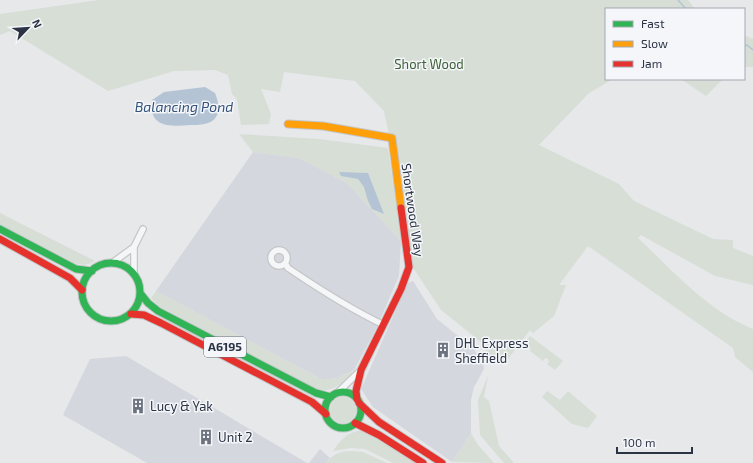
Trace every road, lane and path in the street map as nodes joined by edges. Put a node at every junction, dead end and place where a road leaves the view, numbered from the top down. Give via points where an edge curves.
1 (288, 124) dead end
2 (143, 229) dead end
3 (0, 230) edge
4 (0, 239) edge
5 (134, 247) junction
6 (112, 263) junction
7 (285, 263) dead end
8 (92, 271) junction
9 (134, 274) junction
10 (82, 290) junction
11 (140, 292) junction
12 (131, 314) junction
13 (384, 325) junction
14 (361, 370) junction
15 (333, 395) junction
16 (358, 401) junction
17 (326, 414) junction
18 (355, 423) junction
19 (423, 463) edge
20 (442, 463) edge

1 - 13 main road, Shortwood Way via 323,126 392,138 408,267
2 - 5 street
3 - 8 main road via 76,269
4 - 10 main road via 70,278
5 - 6 street
5 - 9 street
6 - 8 main road
6 - 9 main road via 124,266
7 - 13 street via 288,268 326,294
8 - 10 main road via 87,276
9 - 11 main road, A6195
10 - 12 main road via 87,309 98,318 113,322
11 - 12 main road via 138,304
11 - 15 main road, A6195 via 148,304 158,312 316,393
12 - 17 main road, A6195 via 144,315 161,323 312,402
13 - 14 main road, Shortwood Way
14 - 15 street, Shortwood Way
14 - 16 main road, Shortwood Way via 356,391
15 - 16 main road, A6195 via 347,393
15 - 17 main road via 326,405
16 - 18 main road via 360,413
16 - 20 main road, A6195 via 379,422
17 - 18 main road, A6195 via 336,426 347,428
18 - 19 main road

